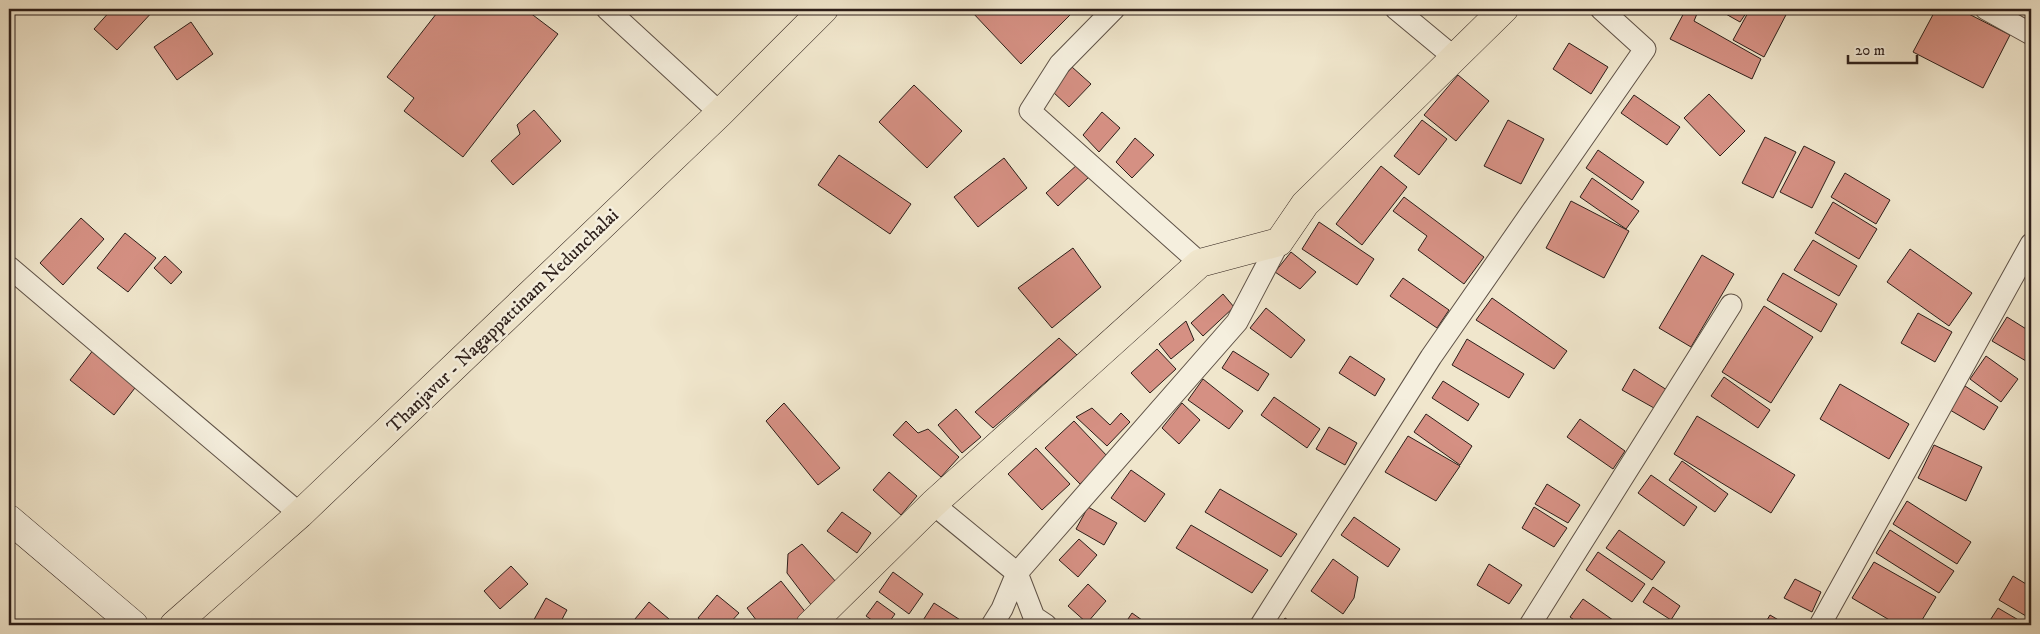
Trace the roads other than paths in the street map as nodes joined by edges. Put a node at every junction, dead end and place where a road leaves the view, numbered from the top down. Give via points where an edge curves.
1 (606, 9) edge
2 (824, 9) edge
3 (1114, 9) edge
4 (1396, 9) edge
5 (1504, 9) edge
6 (1601, 9) edge
7 (1986, 9) edge
8 (2031, 34) edge
9 (1455, 58) junction
10 (720, 113) junction
11 (1279, 242) junction
12 (2031, 244) edge
13 (1200, 263) junction
14 (9, 267) edge
15 (1731, 305) dead end
16 (933, 504) junction
17 (300, 514) junction
18 (9, 519) edge
19 (1017, 573) junction
20 (134, 625) edge
21 (174, 625) edge
22 (810, 625) edge
23 (992, 625) edge
24 (1046, 625) edge
25 (1261, 625) edge
26 (1530, 625) edge
27 (1820, 625) edge

1 - 10 street
2 - 10 main road, Thanjavur - Nagappattinam Nedunchalai
3 - 13 street via 1060,64 1030,111
4 - 9 street
5 - 9 main road
6 - 25 street via 1645,49 1431,357
7 - 8 street
9 - 11 main road via 1305,204
10 - 17 main road, Thanjavur - Nagappattinam Nedunchalai
11 - 13 main road
11 - 19 street via 1237,322
12 - 27 street
13 - 16 main road
14 - 17 street
15 - 26 street
16 - 19 street
16 - 22 main road
17 - 21 main road, Thanjavur - Nagappattinam Nedunchalai
18 - 20 main road
19 - 23 street
19 - 24 street via 1034,617

